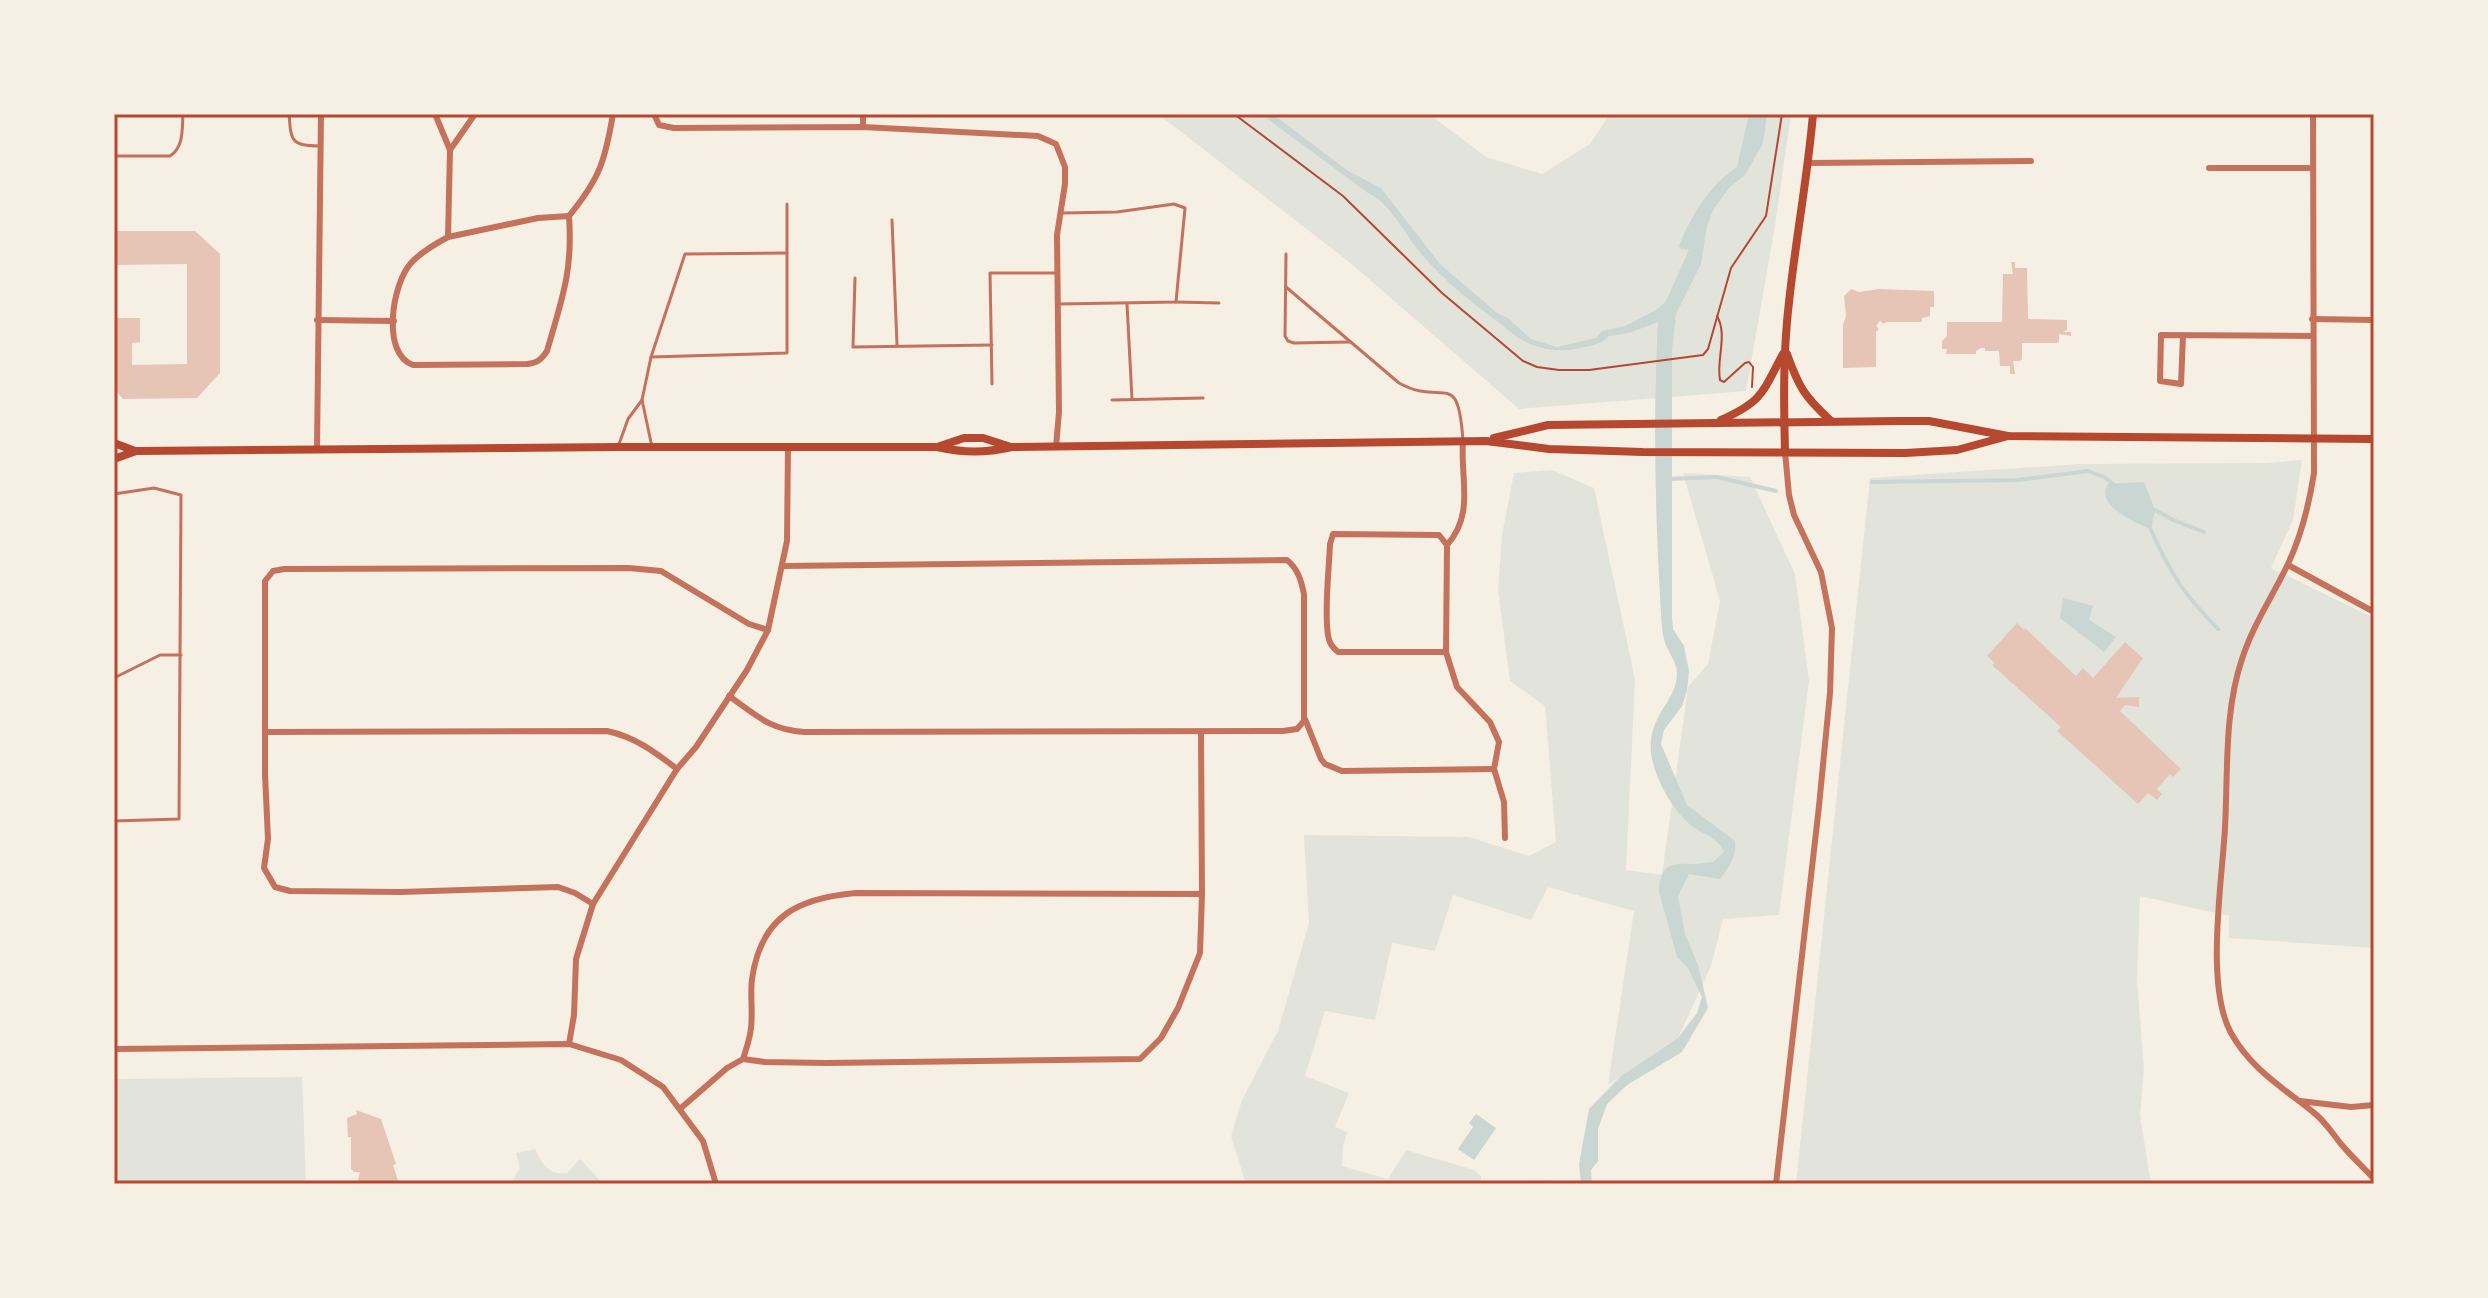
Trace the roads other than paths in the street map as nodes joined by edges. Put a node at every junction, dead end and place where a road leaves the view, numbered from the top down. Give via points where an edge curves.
1 (183, 114) edge
2 (289, 114) edge
3 (321, 114) edge
4 (435, 114) edge
5 (475, 114) edge
6 (613, 114) edge
7 (654, 114) edge
8 (863, 114) edge
9 (1813, 114) edge
10 (2313, 114) edge
11 (863, 127) junction
12 (320, 146) junction
13 (450, 150) junction
14 (114, 156) edge
15 (2031, 161) dead end
16 (1809, 163) junction
17 (2209, 168) dead end
18 (2312, 168) junction
19 (787, 204) dead end
20 (1059, 213) junction
21 (569, 216) junction
22 (892, 220) dead end
23 (448, 237) junction
24 (787, 253) junction
25 (1286, 254) dead end
26 (1057, 273) junction
27 (855, 278) dead end
28 (1286, 287) junction
29 (1176, 302) junction
30 (1219, 303) dead end
31 (1059, 304) junction
32 (1127, 304) junction
33 (2312, 319) junction
34 (317, 320) junction
35 (2374, 320) edge
36 (394, 321) junction
37 (2183, 336) junction
38 (2312, 336) junction
39 (1350, 342) junction
40 (897, 345) junction
41 (992, 345) junction
42 (1785, 350) junction
43 (651, 357) junction
44 (992, 384) dead end
45 (1203, 398) dead end
46 (1132, 399) junction
47 (642, 400) junction
48 (1112, 400) dead end
49 (1831, 421) junction
50 (1717, 422) junction
51 (1784, 422) junction
52 (2008, 436) junction
53 (2374, 439) edge
54 (2313, 440) junction
55 (1463, 441) junction
56 (1486, 441) junction
57 (114, 443) edge
58 (618, 447) junction
59 (652, 447) junction
60 (788, 447) junction
61 (937, 447) junction
62 (1012, 447) junction
63 (1056, 447) junction
64 (317, 449) junction
65 (136, 451) junction
66 (1785, 452) junction
67 (114, 459) edge
68 (114, 494) edge
69 (1447, 545) junction
70 (2288, 565) junction
71 (783, 566) junction
72 (2374, 612) edge
73 (768, 630) junction
74 (1446, 652) junction
75 (181, 655) junction
76 (114, 678) edge
77 (729, 696) junction
78 (1304, 716) junction
79 (266, 732) junction
80 (1201, 732) junction
81 (677, 769) junction
82 (1494, 769) junction
83 (114, 821) edge
84 (1505, 838) dead end
85 (1202, 894) junction
86 (593, 904) junction
87 (569, 1044) junction
88 (114, 1049) edge
89 (743, 1059) junction
90 (2296, 1100) junction
91 (2374, 1105) edge
92 (681, 1108) junction
93 (2374, 1179) edge
94 (716, 1184) edge
95 (1776, 1184) edge

1 - 14 lane via 175,153
2 - 12 lane via 294,141
3 - 12 street
4 - 13 street
5 - 13 street
6 - 21 street via 599,175
7 - 11 street via 659,125 674,128
8 - 11 street
9 - 16 main road
10 - 18 street
11 - 20 street via 1047,139 1056,144 1065,167
12 - 34 street
13 - 23 street
15 - 16 street
16 - 42 main road
17 - 18 street
18 - 33 street
19 - 24 lane
20 - 26 street
20 - 29 lane via 1185,208
21 - 23 street
21 - 36 street via 567,285 547,351 536,363 413,365 396,350
22 - 40 lane
23 - 36 street via 409,264 397,289
24 - 43 lane via 685,254
24 - 43 lane via 787,353
25 - 28 lane
26 - 31 street
26 - 41 lane via 990,273
27 - 40 lane via 853,347
28 - 39 lane
28 - 39 lane via 1288,341
29 - 30 lane
29 - 32 lane
31 - 32 lane
31 - 63 street
32 - 46 lane
33 - 35 street
33 - 38 street
34 - 36 street
34 - 64 street
37 - 37 street via 2161,335 2160,381 2181,384
37 - 38 street
38 - 54 street
39 - 55 lane via 1402,386 1454,398
40 - 41 lane
41 - 44 lane
42 - 49 main road via 1797,385
42 - 50 main road via 1758,399
42 - 51 main road
43 - 47 lane
45 - 46 lane
46 - 48 lane
47 - 58 lane
47 - 59 lane
49 - 51 main road
49 - 52 main road via 1929,421
50 - 51 main road
50 - 56 main road via 1548,425
51 - 66 main road
52 - 54 main road
52 - 66 main road via 1935,452
53 - 54 main road
54 - 70 street via 2310,503
55 - 56 main road
55 - 63 main road
55 - 69 street via 1464,517
56 - 66 main road via 1549,449
57 - 65 main road
58 - 59 main road
58 - 64 main road
59 - 60 main road
60 - 61 main road
60 - 71 street
61 - 62 main road via 963,453
61 - 62 main road via 983,438
62 - 63 main road
64 - 65 main road
65 - 67 main road
66 - 95 street via 1794,515 1821,572 1832,628 1819,806
68 - 75 lane via 154,488 181,495
69 - 74 street
69 - 74 street via 1431,534 1333,534 1328,613 1328,635 1338,652
70 - 72 street
70 - 90 street via 2262,610 2236,683 2226,783 2219,976 2230,1032 2256,1069
71 - 73 street
71 - 78 street via 1287,560 1304,594
73 - 77 street
73 - 79 street via 661,571 273,571 265,581
74 - 82 street via 1457,687 1490,722 1499,742
75 - 76 lane via 160,655
75 - 83 lane via 179,819
77 - 80 street via 783,731
77 - 81 street
78 - 80 street via 1297,729
78 - 82 street via 1321,759 1342,771
79 - 81 street via 607,731 645,745
79 - 86 street via 264,868 275,887 385,892 558,887
80 - 85 street
81 - 86 street
82 - 84 street via 1504,802
85 - 89 street via 817,897 797,906 768,932 751,983 751,1029
85 - 89 street via 1200,953 1194,970 1161,1038 1140,1059
86 - 87 street via 576,959
87 - 88 street
87 - 92 street via 621,1060 663,1087
89 - 92 street
90 - 91 street
90 - 93 street via 2326,1123
92 - 94 street via 703,1141

